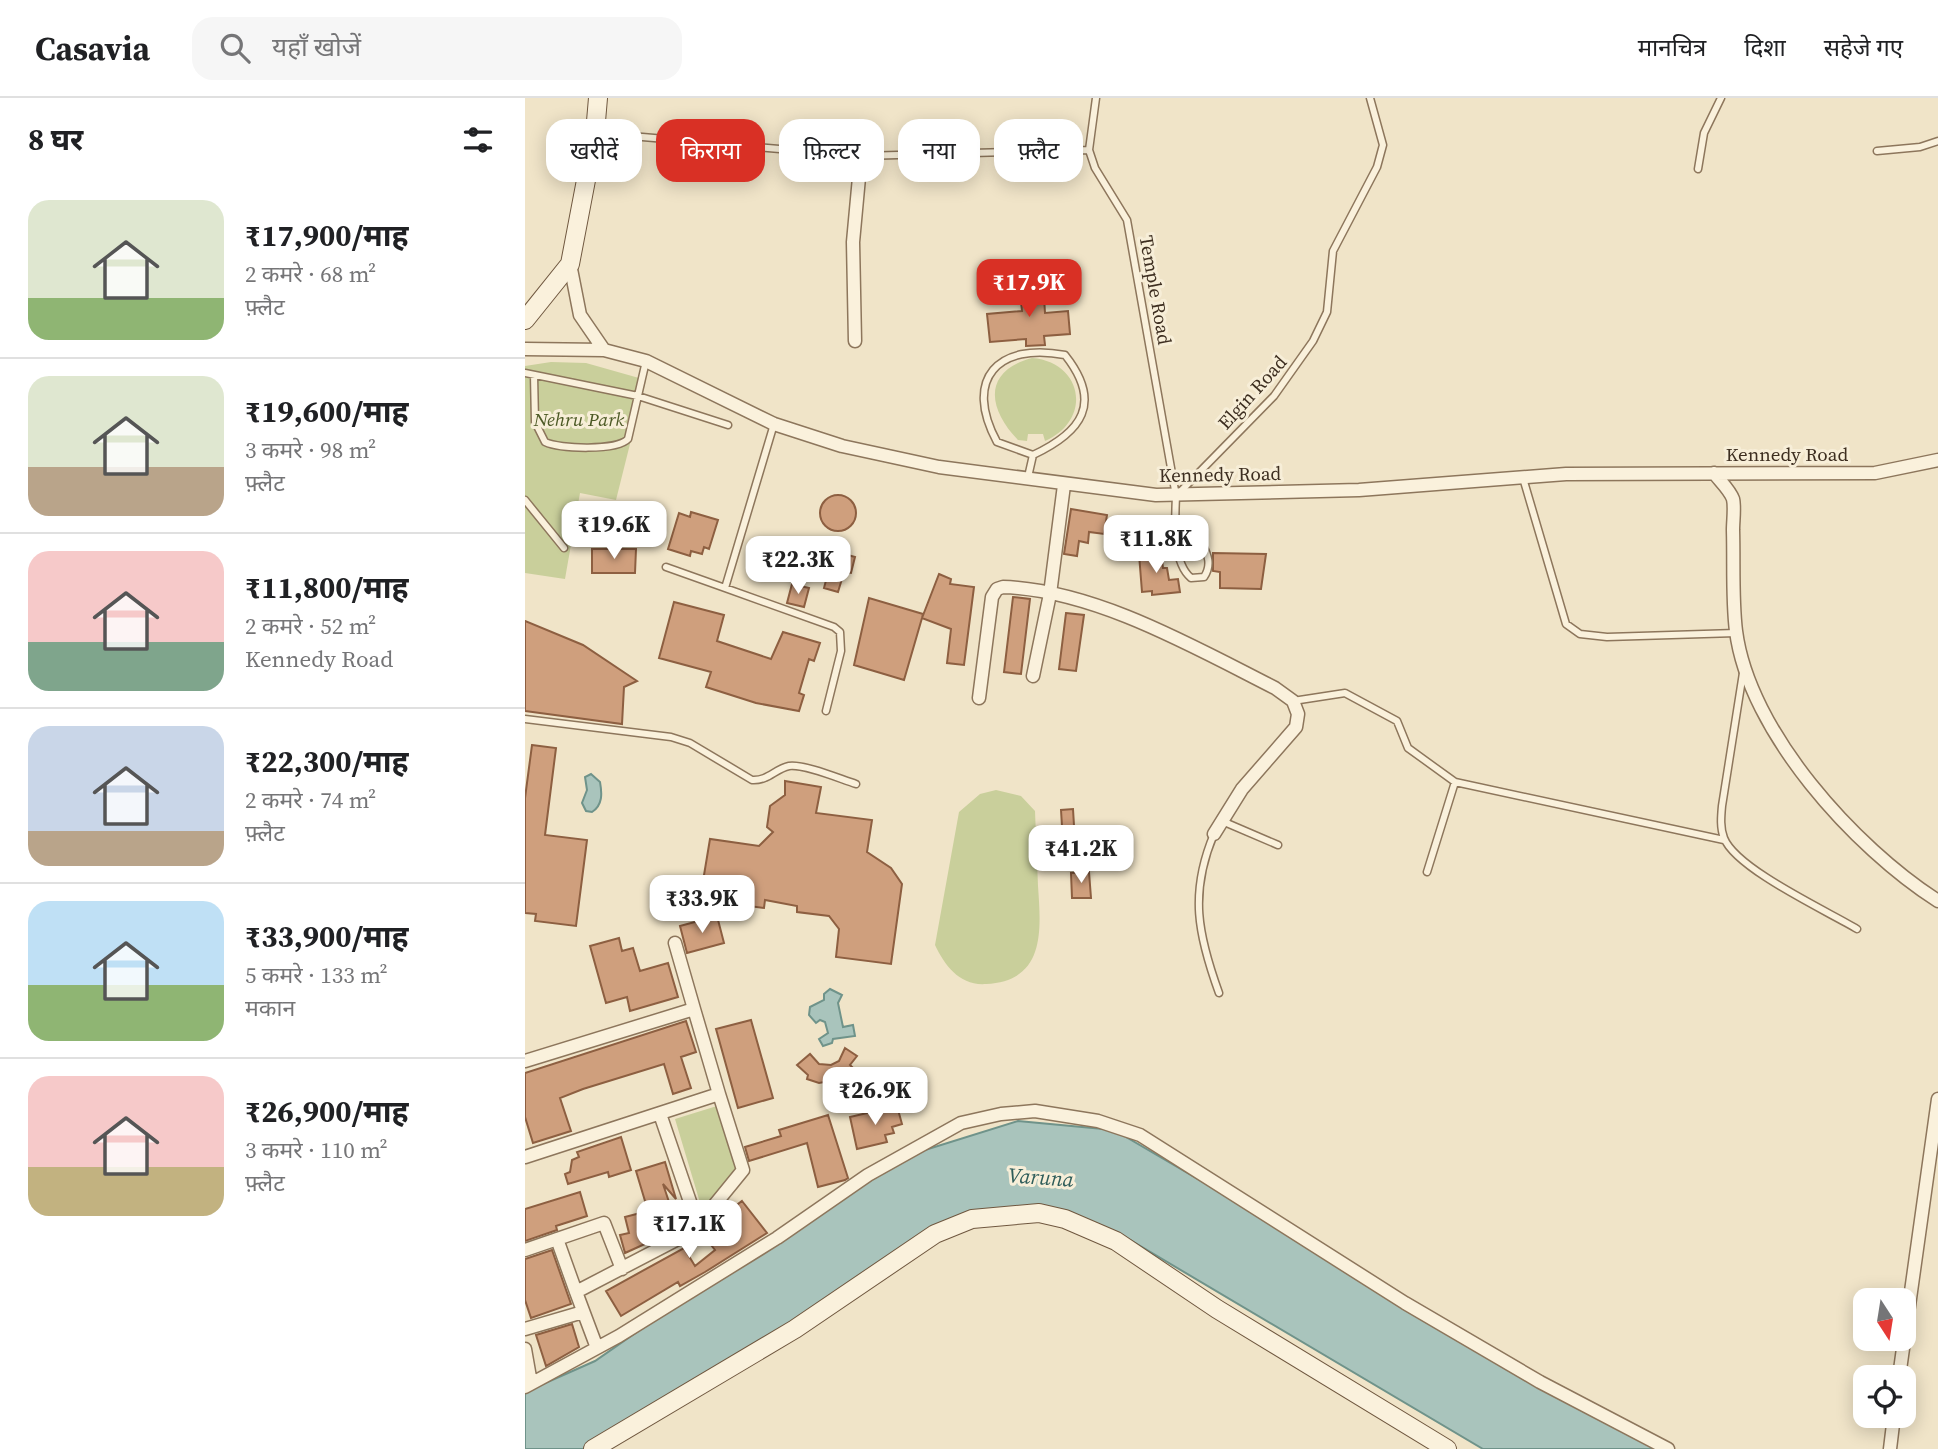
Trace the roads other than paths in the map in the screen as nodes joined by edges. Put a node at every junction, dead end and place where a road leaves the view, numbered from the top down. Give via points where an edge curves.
1 (598, 98) edge
2 (1096, 98) edge
3 (1370, 98) edge
4 (1721, 98) edge
5 (596, 119) edge
6 (642, 136) edge
7 (1938, 141) edge
8 (779, 149) edge
9 (1090, 150) junction
10 (1877, 151) dead end
11 (884, 155) edge
12 (1698, 169) dead end
13 (586, 182) edge
14 (858, 182) edge
15 (570, 264) junction
16 (525, 320) edge
17 (855, 341) dead end
18 (525, 349) edge
19 (604, 350) junction
20 (646, 361) junction
21 (525, 373) edge
22 (534, 375) junction
23 (638, 396) junction
24 (774, 424) junction
25 (728, 425) dead end
26 (1033, 456) junction
27 (1938, 460) edge
28 (1714, 473) junction
29 (1523, 478) junction
30 (1027, 479) junction
31 (1065, 485) junction
32 (1176, 496) junction
33 (525, 500) edge
34 (1178, 543) junction
35 (564, 548) dead end
36 (666, 568) dead end
37 (725, 588) junction
38 (1049, 594) junction
39 (1736, 633) junction
40 (1745, 661) junction
41 (1033, 676) dead end
42 (979, 698) dead end
43 (1293, 701) junction
44 (826, 711) dead end
45 (525, 719) edge
46 (1455, 782) junction
47 (856, 784) dead end
48 (1222, 821) junction
49 (1214, 834) joint
50 (1724, 840) junction
51 (1278, 845) dead end
52 (1427, 872) dead end
53 (1938, 901) edge
54 (1857, 929) dead end
55 (675, 943) dead end
56 (1219, 993) dead end
57 (694, 1009) junction
58 (525, 1061) edge
59 (719, 1094) junction
60 (1938, 1099) edge
61 (660, 1114) junction
62 (525, 1157) edge
63 (1933, 1176) edge
64 (699, 1224) junction
65 (557, 1240) junction
66 (525, 1250) edge
67 (622, 1269) junction
68 (576, 1292) junction
69 (583, 1312) junction
70 (525, 1329) edge
71 (597, 1348) junction
72 (525, 1349) edge
73 (1901, 1365) edge
74 (528, 1385) edge
75 (1892, 1428) edge
76 (593, 1449) edge
77 (1447, 1449) edge
78 (1668, 1449) edge
79 (1889, 1449) edge

1 - 5 street
2 - 9 lane, Temple Road
3 - 32 lane, Elgin Road via 1383,145 1377,167 1333,251 1327,312 1313,341 1275,396
4 - 12 lane via 1704,133
6 - 8 lane
7 - 10 lane via 1920,148
9 - 11 lane
9 - 32 lane, Temple Road via 1095,168 1128,220
13 - 15 street
14 - 17 street via 852,242
15 - 16 street
15 - 19 street via 580,315
18 - 19 street, Kennedy Road
19 - 20 street, Kennedy Road
20 - 23 lane
20 - 24 street, Kennedy Road
21 - 22 lane
22 - 23 lane
22 - 23 lane via 535,422 545,442 552,445 625,442
23 - 25 lane
24 - 30 street, Kennedy Road via 842,446 939,467
24 - 37 lane
26 - 26 lane via 1061,442 1081,422 1085,396 1076,368 1065,355 1018,352 1002,359 989,379 983,402 986,422 997,442
26 - 30 lane
27 - 28 street, Kennedy Road via 1875,473
28 - 29 street, Kennedy Road
28 - 39 street via 1733,499
29 - 32 street, Kennedy Road
29 - 39 lane via 1566,624 1580,634 1607,637
30 - 31 street, Kennedy Road
31 - 32 street, Kennedy Road
31 - 38 street
32 - 34 lane, Temple Road
33 - 35 lane
34 - 34 lane, Temple Road via 1184,572 1191,578 1204,577 1209,556 1202,543
36 - 37 lane
37 - 44 lane via 840,632 841,651
38 - 41 street
38 - 42 street via 1003,587 994,593
38 - 43 street via 1132,619
39 - 40 street
40 - 50 lane via 1722,806
40 - 53 street via 1765,713 1801,771 1856,835 1897,873
43 - 46 lane via 1345,693 1397,721 1408,748
43 - 48 street via 1296,727 1242,789
45 - 47 lane via 671,737 752,780 789,766
46 - 50 lane
46 - 52 lane
48 - 49 street
48 - 51 lane
49 - 56 lane via 1203,861 1199,927
50 - 54 lane via 1754,870
55 - 57 street
57 - 58 street
57 - 59 street
59 - 61 street
59 - 64 street via 743,1170
60 - 63 street
61 - 62 street
61 - 64 street
63 - 73 street
64 - 67 street via 697,1232
65 - 66 street
65 - 67 street via 604,1223
65 - 68 street
67 - 68 street
68 - 69 street
69 - 70 street
69 - 71 street
71 - 74 street
71 - 78 street via 777,1238 868,1174 961,1123 1000,1114 1064,1113 1156,1144 1405,1303 1540,1382
72 - 74 street
75 - 79 street
76 - 77 street via 795,1329 935,1234 972,1219 1039,1213 1117,1241 1217,1309

